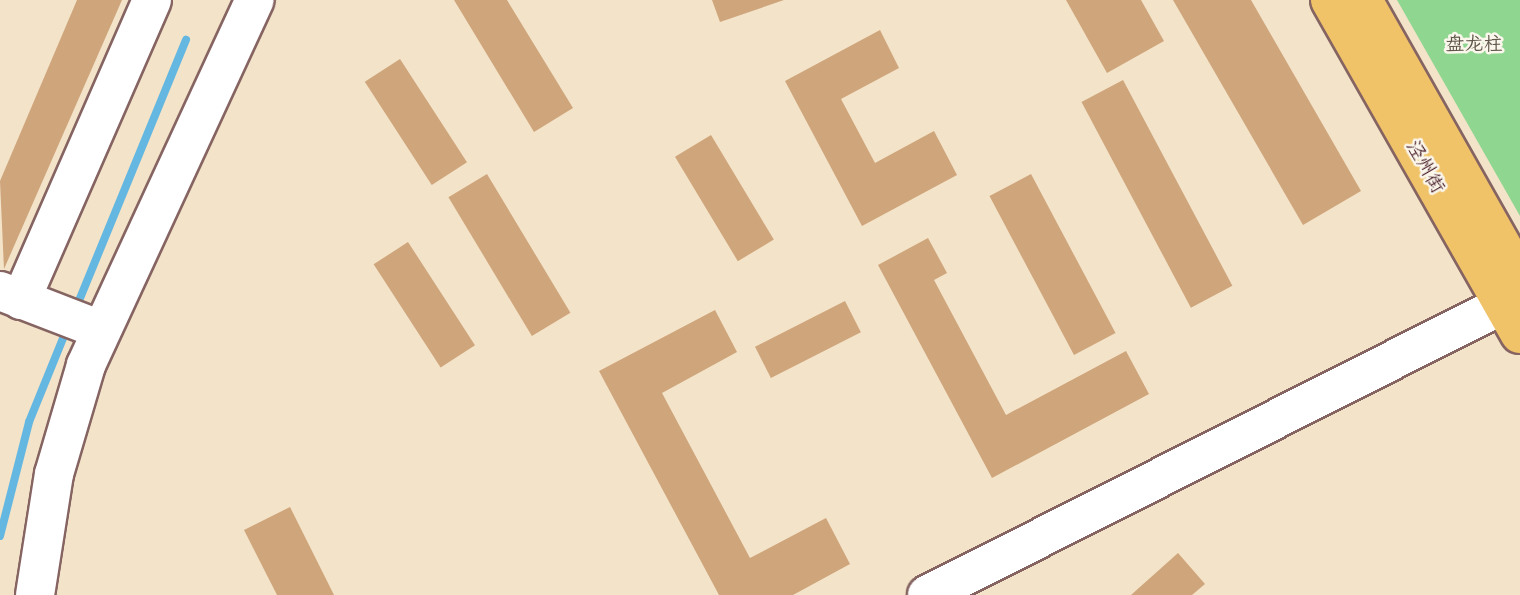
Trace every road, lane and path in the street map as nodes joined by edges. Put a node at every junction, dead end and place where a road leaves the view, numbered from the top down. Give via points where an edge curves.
1 (152, 0) edge
2 (256, 0) edge
3 (1330, 0) edge
4 (1363, 0) edge
5 (1516, 303) edge
6 (53, 312) edge
7 (35, 595) edge
8 (927, 595) edge

1 - 6 street
2 - 6 street
3 - 5 main road, 泾州街
4 - 5 main road, 泾州街
5 - 8 street
6 - 7 street via 54,474

